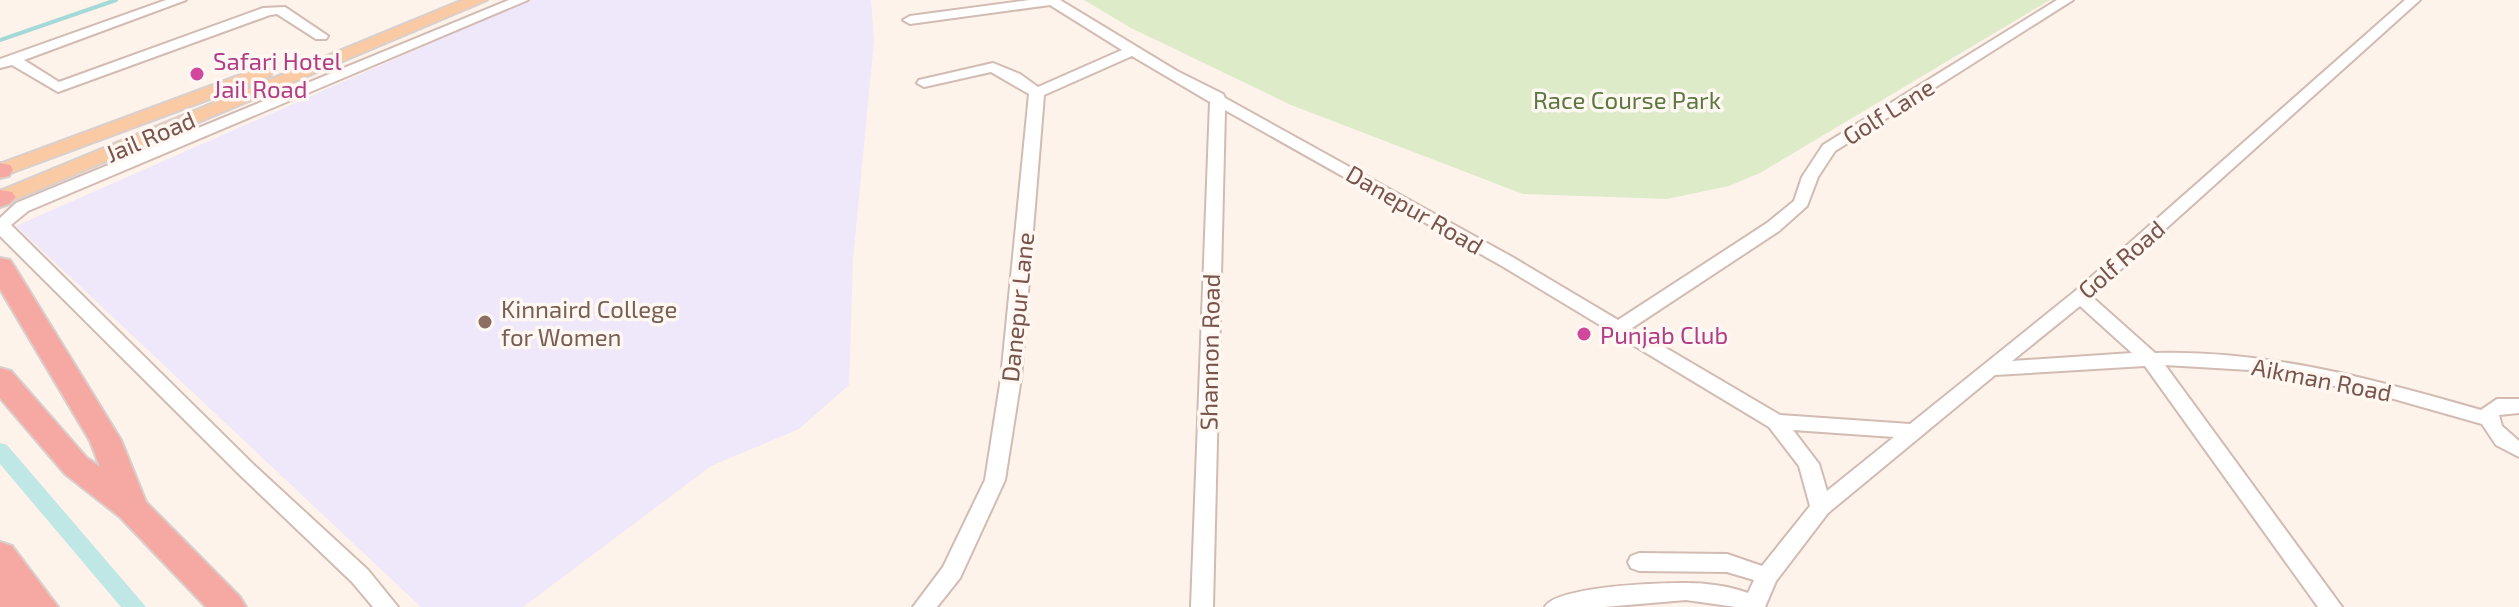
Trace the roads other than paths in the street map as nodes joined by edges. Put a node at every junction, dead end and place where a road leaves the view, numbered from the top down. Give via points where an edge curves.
1 (179, 0) edge
2 (447, 0) edge
3 (478, 0) edge
4 (521, 0) edge
5 (2066, 0) edge
6 (2413, 0) edge
7 (1052, 1) edge
8 (910, 20) dead end
9 (321, 36) dead end
10 (1133, 50) junction
11 (7, 62) edge
12 (924, 83) dead end
13 (1037, 93) junction
14 (1218, 97) junction
15 (150, 115) junction
16 (0, 171) edge
17 (1, 193) edge
18 (0, 266) edge
19 (2080, 296) junction
20 (1618, 328) junction
21 (2151, 360) junction
22 (1988, 369) junction
23 (0, 378) edge
24 (2519, 406) edge
25 (2489, 419) junction
26 (1776, 422) junction
27 (1916, 431) junction
28 (2519, 450) edge
29 (1821, 507) junction
30 (132, 508) junction
31 (0, 555) edge
32 (1639, 562) dead end
33 (1767, 576) junction
34 (0, 594) edge
35 (1754, 605) edge
36 (16, 607) edge
37 (40, 607) edge
38 (228, 607) edge
39 (387, 607) edge
40 (924, 607) edge
41 (1202, 607) edge
42 (1556, 607) edge
43 (2331, 607) edge

1 - 11 street
2 - 15 main road, Jail Road
3 - 17 main road, Jail Road
4 - 39 street via 22,207 3,224
5 - 20 street, Golf Lane via 1829,148 1801,203 1773,227
6 - 19 street, Golf Road
7 - 8 street
7 - 10 street, Danepur Road
9 - 11 street via 275,10 58,88
10 - 13 street
10 - 14 street, Danepur Road
12 - 13 street via 993,67
13 - 40 street, Danepur Lane via 1011,378 995,480 952,572
14 - 20 street, Danepur Road
14 - 41 street, Shannon Road
15 - 16 main road, Jail Road
15 - 17 main road
18 - 30 highway via 105,440
19 - 21 street
19 - 22 street, Golf Road
20 - 26 street, Danepur Road
21 - 22 street, Aikman Road
21 - 25 street, Aikman Road via 2294,369
21 - 43 street
22 - 27 street, Golf Road
23 - 30 highway via 76,466
24 - 25 street via 2497,406
25 - 28 street via 2498,435
26 - 27 street
26 - 29 street via 1809,464
27 - 29 street, Golf Road
29 - 33 street
30 - 38 highway
31 - 37 highway
32 - 33 street via 1727,563
33 - 35 street
34 - 36 highway
35 - 42 street via 1729,593 1687,592

